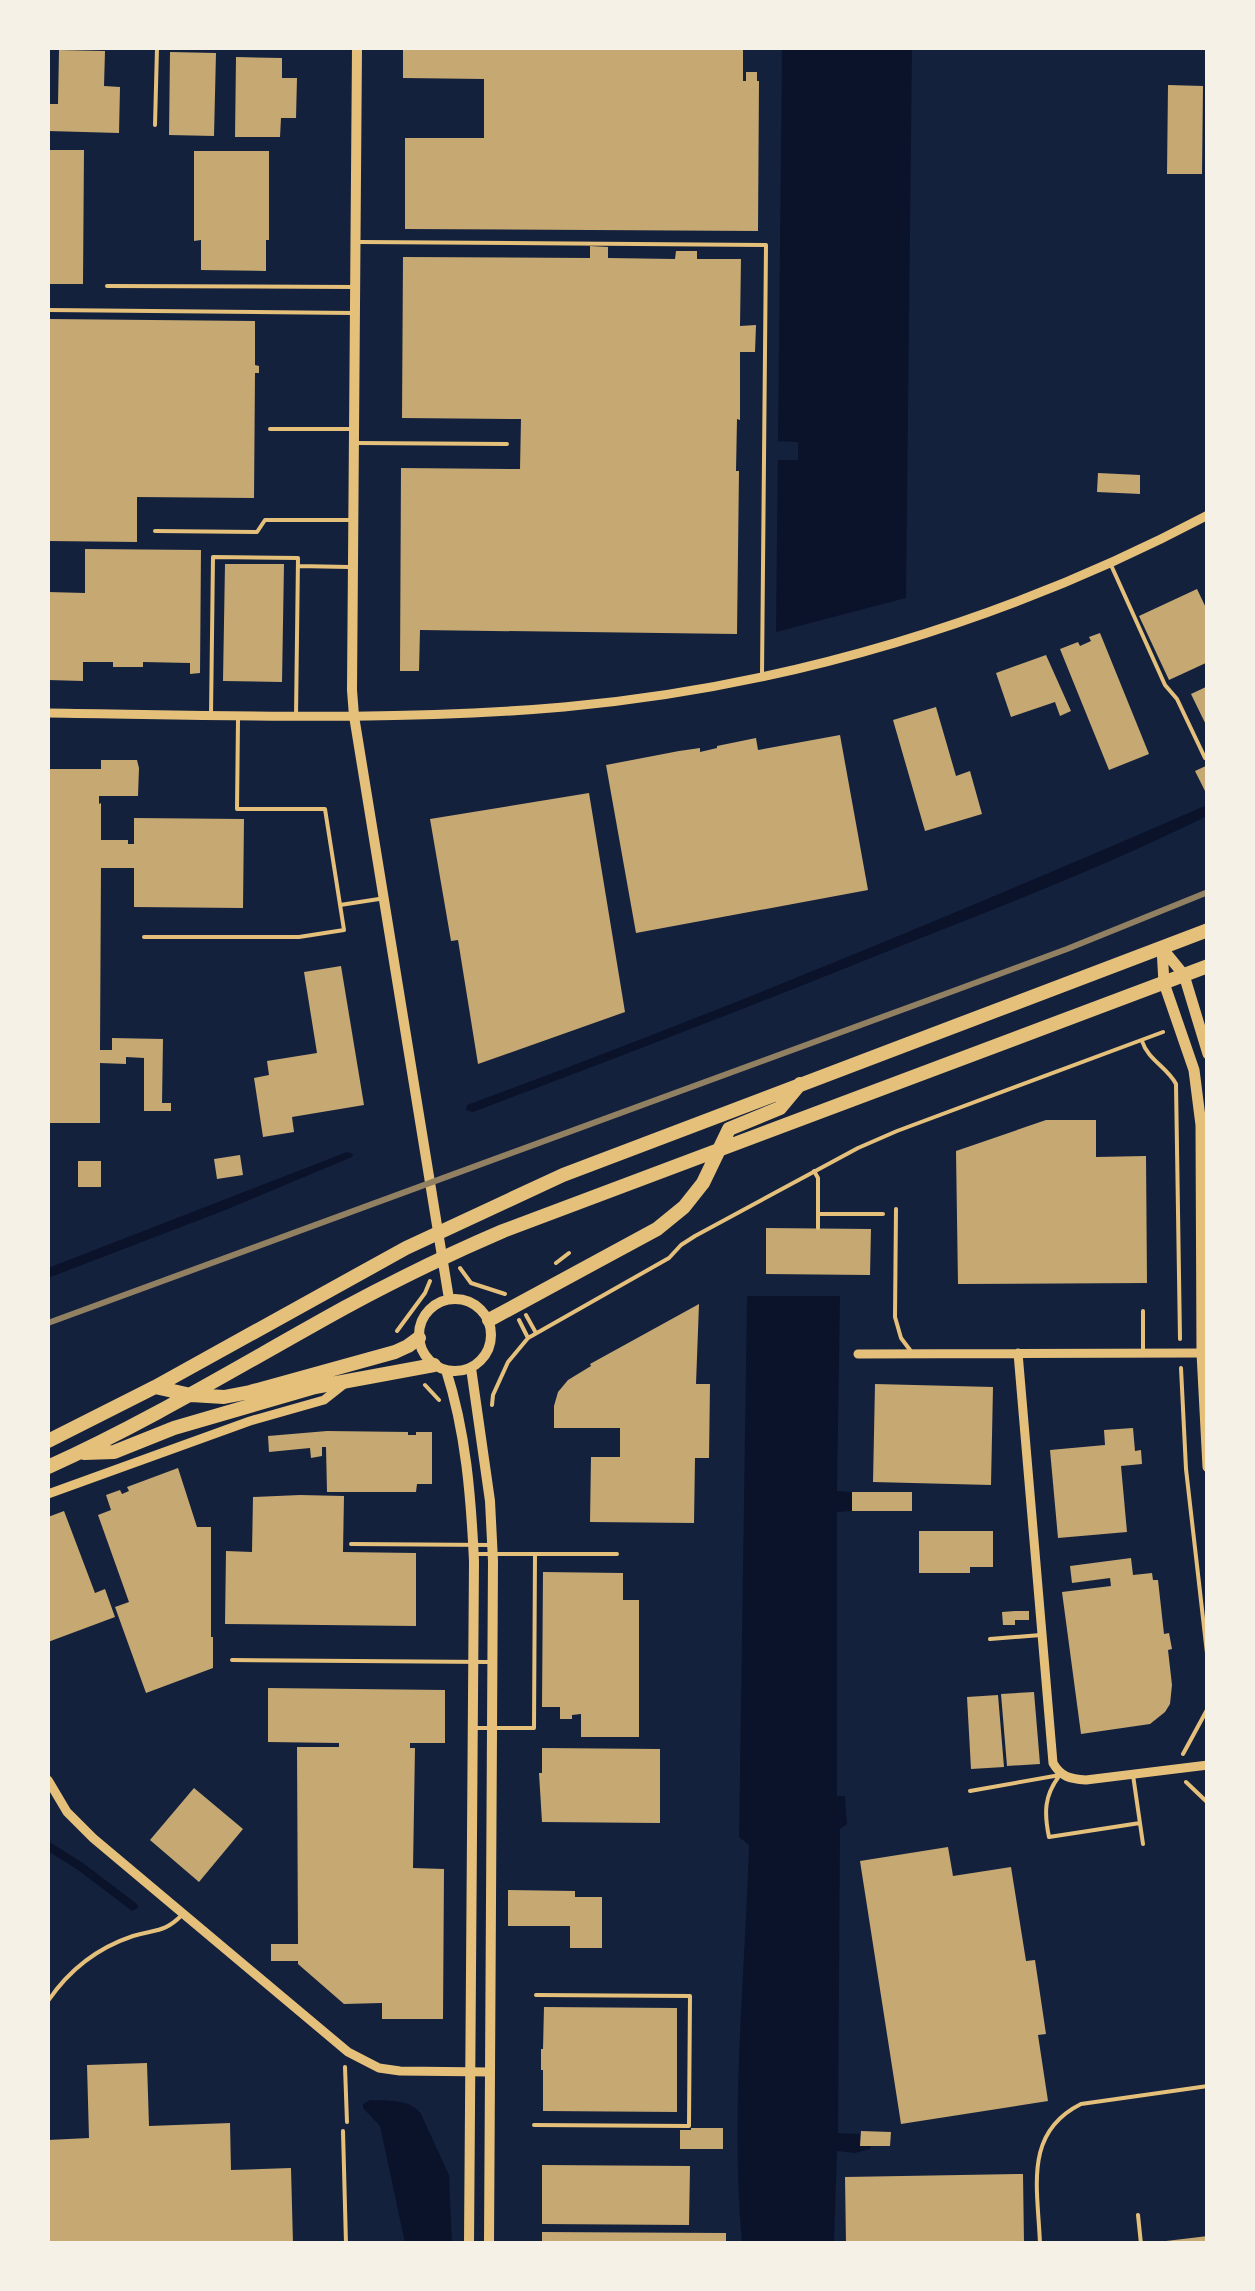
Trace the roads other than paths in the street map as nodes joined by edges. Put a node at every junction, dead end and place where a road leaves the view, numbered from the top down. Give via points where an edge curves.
1 (157, 48) edge
2 (357, 48) edge
3 (155, 125) dead end
4 (355, 242) junction
5 (107, 286) dead end
6 (355, 287) junction
7 (48, 310) edge
8 (355, 313) junction
9 (270, 429) dead end
10 (354, 429) junction
11 (353, 443) junction
12 (508, 444) dead end
13 (1208, 516) edge
14 (352, 520) junction
15 (154, 531) dead end
16 (1110, 563) junction
17 (298, 566) junction
18 (352, 567) junction
19 (762, 676) junction
20 (48, 713) edge
21 (211, 715) junction
22 (238, 715) junction
23 (296, 716) junction
24 (354, 716) junction
25 (1205, 758) dead end
26 (384, 898) junction
27 (340, 905) junction
28 (1208, 930) edge
29 (144, 937) dead end
30 (1162, 948) junction
31 (1208, 966) edge
32 (1184, 975) junction
33 (1164, 982) junction
34 (1208, 1054) edge
35 (801, 1084) junction
36 (718, 1150) junction
37 (896, 1212) road end
38 (449, 1299) junction
39 (1143, 1311) dead end
40 (488, 1320) junction
41 (419, 1338) junction
42 (1143, 1353) junction
43 (1202, 1353) junction
44 (858, 1354) dead end
45 (913, 1354) junction
46 (1018, 1354) junction
47 (440, 1368) junction
48 (471, 1368) junction
49 (348, 1380) junction
50 (155, 1387) junction
51 (191, 1394) junction
52 (48, 1441) edge
53 (78, 1453) junction
54 (48, 1467) edge
55 (1208, 1467) edge
56 (48, 1494) edge
57 (351, 1544) dead end
58 (474, 1549) junction
59 (493, 1549) junction
60 (535, 1554) junction
61 (617, 1554) dead end
62 (1041, 1635) junction
63 (990, 1639) dead end
64 (232, 1660) dead end
65 (474, 1662) junction
66 (493, 1662) junction
67 (473, 1728) junction
68 (492, 1728) junction
69 (1208, 1765) edge
70 (1060, 1775) junction
71 (1133, 1775) junction
72 (48, 1780) edge
73 (970, 1790) dead end
74 (1140, 1823) junction
75 (1144, 1844) dead end
76 (183, 1913) junction
77 (536, 1995) dead end
78 (48, 2001) edge
79 (471, 2071) junction
80 (490, 2072) junction
81 (1208, 2086) edge
82 (534, 2125) dead end
83 (343, 2131) road end
84 (346, 2244) edge
85 (469, 2244) edge
86 (489, 2244) edge
87 (1040, 2244) edge

1 - 3 lane
2 - 4 street
4 - 6 street
4 - 19 lane via 766,245
5 - 6 lane
6 - 8 street
7 - 8 lane
8 - 10 street
9 - 10 lane
10 - 11 street
11 - 12 lane
11 - 14 street
13 - 16 street
14 - 15 lane via 265,520 257,532
14 - 18 street
16 - 19 street via 921,634
16 - 25 lane
17 - 18 lane
17 - 21 lane via 298,558 213,557
17 - 23 lane
18 - 24 street
19 - 24 street via 568,706
20 - 21 street
21 - 22 street
22 - 23 street
22 - 27 lane via 237,809 325,809
23 - 24 street
24 - 26 street
26 - 27 lane
26 - 38 street
27 - 29 lane via 344,930 300,937
28 - 30 main road
30 - 32 main road
30 - 33 main road
30 - 35 main road
31 - 32 main road
32 - 33 main road
32 - 34 main road
33 - 36 main road
33 - 43 main road via 1197,1086
35 - 36 main road via 780,1108 729,1130
35 - 50 main road via 467,1218
36 - 40 main road via 703,1183 657,1229
36 - 51 main road via 472,1244
37 - 45 lane via 895,1317
38 - 40 street via 468,1300
38 - 41 street via 423,1317
39 - 42 lane
40 - 48 street via 487,1353
41 - 47 street
41 - 51 main road via 395,1352 250,1392
42 - 43 street
42 - 46 street
43 - 55 main road
44 - 45 street
45 - 46 street
46 - 62 street
47 - 48 street
47 - 49 main road
47 - 58 street via 456,1401
48 - 59 street
49 - 53 main road via 210,1416 114,1452
49 - 56 street via 324,1400
50 - 51 main road
50 - 52 main road
51 - 53 main road
53 - 54 main road
57 - 58 lane
58 - 59 lane
58 - 65 street
59 - 60 lane
59 - 66 street
60 - 61 lane
60 - 68 lane via 534,1728
62 - 63 lane
62 - 70 street via 1050,1746
64 - 65 lane
65 - 66 lane
65 - 67 street
66 - 68 street
67 - 68 lane
67 - 79 street
68 - 80 street
69 - 71 street
70 - 71 street
70 - 73 lane
70 - 74 lane via 1047,1795 1049,1838
71 - 74 lane
72 - 76 street via 67,1812
74 - 75 lane
76 - 78 lane via 169,1928 85,1960
76 - 79 street via 348,2052 379,2068
77 - 82 lane via 690,1996 690,2033 688,2126
79 - 80 street
79 - 85 street
80 - 86 street
81 - 87 lane via 1064,2112 1042,2142 1037,2169
83 - 84 lane

